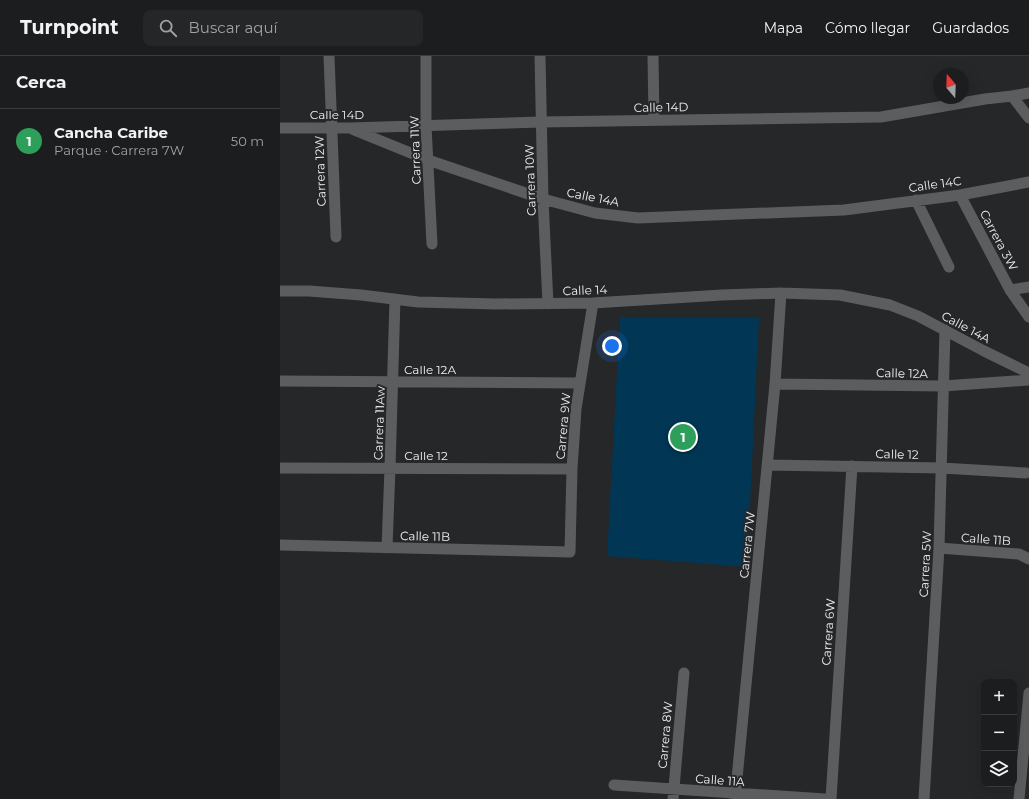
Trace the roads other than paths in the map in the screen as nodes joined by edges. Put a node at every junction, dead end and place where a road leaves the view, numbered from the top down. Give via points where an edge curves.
1 (329, 56) edge
2 (426, 56) edge
3 (540, 56) edge
4 (653, 56) edge
5 (1029, 93) edge
6 (1012, 96) junction
7 (1029, 118) edge
8 (654, 120) junction
9 (541, 122) junction
10 (426, 126) junction
11 (280, 128) edge
12 (331, 128) junction
13 (350, 128) junction
14 (428, 160) junction
15 (1029, 182) edge
16 (960, 195) junction
17 (543, 199) junction
18 (916, 200) junction
19 (844, 210) joint
20 (336, 237) dead end
21 (432, 244) dead end
22 (948, 267) dead end
23 (1029, 287) edge
24 (1010, 290) junction
25 (280, 291) edge
26 (781, 293) junction
27 (395, 299) junction
28 (593, 303) junction
29 (548, 304) junction
30 (890, 305) joint
31 (1029, 317) edge
32 (945, 330) junction
33 (1029, 373) edge
34 (1029, 380) edge
35 (280, 381) edge
36 (393, 382) junction
37 (580, 383) junction
38 (775, 384) junction
39 (943, 386) junction
40 (768, 465) junction
41 (852, 466) junction
42 (280, 468) edge
43 (390, 468) junction
44 (942, 468) junction
45 (572, 469) junction
46 (1026, 473) dead end
47 (280, 545) edge
48 (387, 548) junction
49 (939, 548) junction
50 (570, 552) joint
51 (1029, 559) edge
52 (684, 673) dead end
53 (1029, 693) edge
54 (614, 785) dead end
55 (673, 794) edge
56 (735, 796) edge
57 (825, 799) edge
58 (831, 799) edge
59 (924, 799) edge
60 (1019, 799) edge

1 - 12 street, Carrera 12W
2 - 10 street, Carrera 11W
3 - 9 street, Carrera 10W
4 - 8 street
5 - 6 street, Calle 14D
6 - 7 street
6 - 8 street, Calle 14D via 880,117
8 - 9 street, Calle 14D
9 - 10 street, Calle 14D
9 - 17 street, Carrera 10W
10 - 13 street, Calle 14D
10 - 14 street, Carrera 11W
11 - 12 street, Calle 14D
12 - 13 street, Calle 14D
12 - 20 street, Carrera 12W
13 - 14 street, Calle 14A
14 - 17 street, Calle 14A
14 - 21 street, Carrera 11W
15 - 16 street, Calle 14C
16 - 18 street, Calle 14C
16 - 24 street, Carrera 3W
17 - 19 street, Calle 14A via 595,213 638,218
17 - 29 street, Carrera 10W
18 - 19 street, Calle 14C
18 - 22 street
23 - 24 street
24 - 31 street, Carrera 3W
25 - 27 street, Calle 14 via 309,291
26 - 28 street, Calle 14
26 - 30 street, Calle 14 via 840,295
26 - 38 street, Carrera 7W
27 - 29 street, Calle 14 via 418,302
27 - 36 street, Carrera 11Aw
28 - 29 street, Calle 14
28 - 37 street, Carrera 9W
30 - 32 street, Calle 14A
32 - 33 street, Calle 14A
32 - 39 street, Carrera 5W
34 - 39 street, Calle 12A
35 - 36 street, Calle 12A
36 - 37 street, Calle 12A
36 - 43 street, Carrera 11Aw
37 - 45 street, Carrera 9W
38 - 39 street, Calle 12A
38 - 40 street, Carrera 7W
39 - 44 street, Carrera 5W
40 - 41 street, Calle 12
40 - 56 street, Carrera 7W
41 - 44 street, Calle 12
41 - 58 street, Carrera 6W
42 - 43 street, Calle 12
43 - 45 street, Calle 12
43 - 48 street, Carrera 11Aw
44 - 46 street, Calle 12
44 - 49 street, Carrera 5W
45 - 50 street, Carrera 9W
47 - 48 street, Calle 11B
48 - 50 street, Calle 11B
49 - 51 street, Calle 11B via 1019,554
49 - 59 street, Carrera 5W
52 - 55 street, Carrera 8W
53 - 60 street
54 - 55 street, Calle 11A
55 - 56 street, Calle 11A
56 - 57 street, Calle 11A

